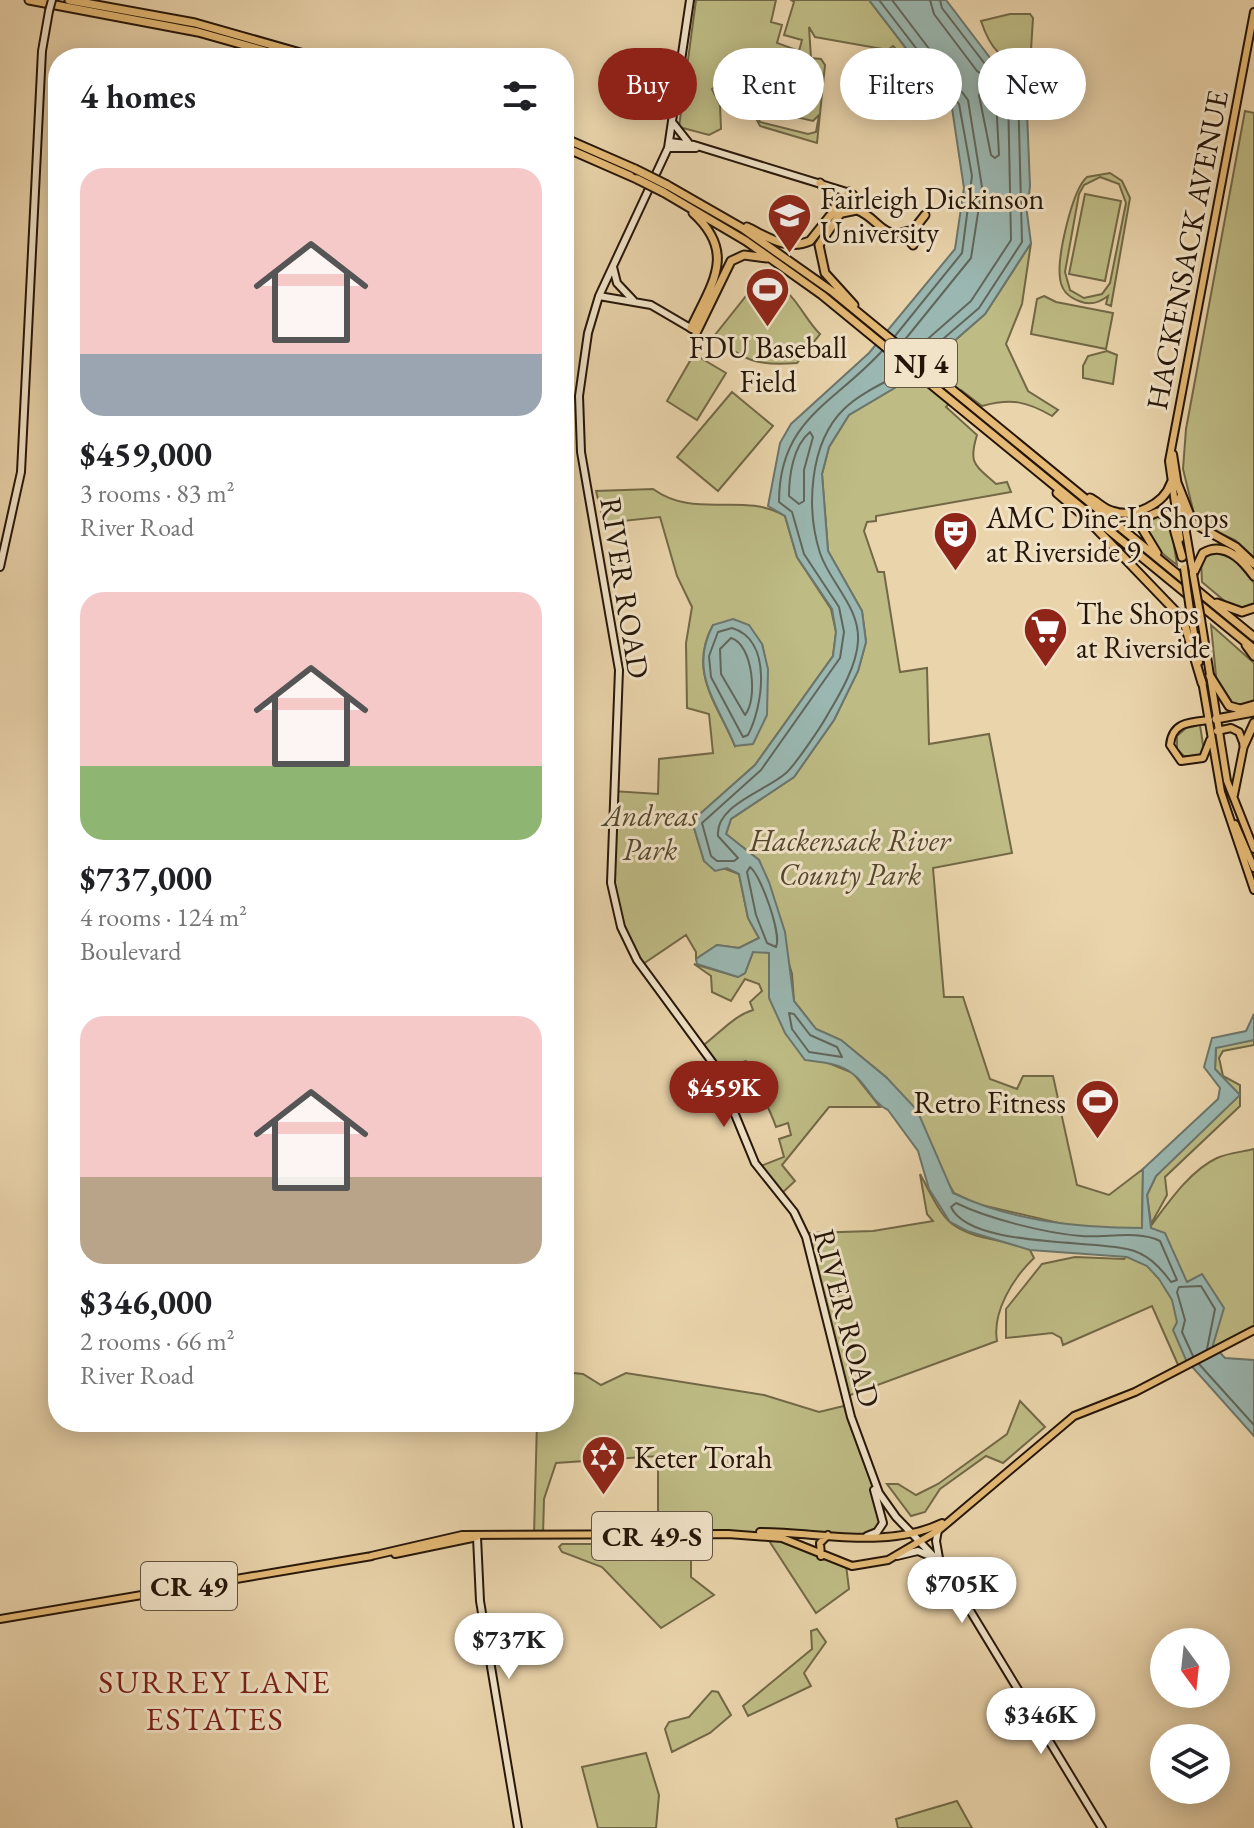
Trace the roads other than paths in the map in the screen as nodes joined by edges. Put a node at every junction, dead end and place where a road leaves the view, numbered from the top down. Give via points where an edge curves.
1 (29, 0) edge
2 (52, 0) edge
3 (69, 0) edge
4 (690, 0) edge
5 (1254, 12) edge
6 (255, 48) edge
7 (283, 48) edge
8 (672, 122) junction
9 (574, 142) edge
10 (669, 145) junction
11 (691, 145) junction
12 (704, 148) junction
13 (574, 151) edge
14 (820, 183) junction
15 (665, 189) junction
16 (851, 194) joint
17 (683, 203) junction
18 (716, 212) junction
19 (837, 212) junction
20 (925, 215) dead end
21 (904, 233) junction
22 (913, 245) dead end
23 (772, 258) junction
24 (613, 266) junction
25 (599, 296) junction
26 (633, 300) junction
27 (869, 327) junction
28 (694, 330) junction
29 (1174, 484) junction
30 (1052, 485) junction
31 (1073, 488) junction
32 (1182, 557) junction
33 (1165, 564) junction
34 (1254, 564) edge
35 (0, 567) edge
36 (1193, 574) junction
37 (1254, 576) edge
38 (1208, 599) junction
39 (1254, 608) edge
40 (1240, 637) junction
41 (1254, 637) edge
42 (1254, 649) edge
43 (1254, 656) edge
44 (1210, 676) junction
45 (1202, 683) junction
46 (1254, 705) edge
47 (1254, 712) edge
48 (1212, 719) junction
49 (1254, 723) edge
50 (1218, 730) junction
51 (1211, 738) junction
52 (1244, 745) junction
53 (1233, 800) junction
54 (1226, 807) junction
55 (1254, 849) edge
56 (1254, 868) edge
57 (1254, 890) edge
58 (1254, 1330) edge
59 (871, 1479) junction
60 (949, 1520) junction
61 (939, 1530) junction
62 (728, 1534) junction
63 (832, 1534) junction
64 (914, 1534) junction
65 (558, 1536) joint
66 (477, 1537) junction
67 (854, 1537) junction
68 (921, 1541) junction
69 (821, 1556) junction
70 (897, 1556) junction
71 (940, 1562) junction
72 (0, 1619) edge
73 (518, 1828) edge
74 (1102, 1828) edge

1 - 6 highway
2 - 35 main road, bridge via 42,51 21,472
3 - 7 highway via 195,23
4 - 8 main road, RIVER ROAD
5 - 29 main road, HACKENSACK AVENUE via 1172,450
8 - 10 main road, RIVER ROAD
8 - 11 main road
9 - 15 highway, NJ 4, bridge via 635,169
10 - 11 main road
10 - 12 main road
10 - 24 main road, RIVER ROAD
11 - 12 main road
12 - 14 main road
13 - 15 highway, NJ 4, bridge
14 - 16 main road
14 - 19 highway via 835,199
15 - 17 highway, NJ 4
15 - 18 highway, NJ 4
16 - 19 highway
17 - 23 highway, NJ 4
17 - 28 highway via 705,224 718,253 715,278
18 - 19 highway via 791,246 810,241
18 - 27 highway, NJ 4 via 794,263
19 - 21 highway via 857,210 880,230
19 - 27 highway via 819,245 821,265
20 - 21 highway
21 - 22 highway
23 - 27 highway, NJ 4
23 - 28 highway via 744,255 731,261
24 - 25 main road, RIVER ROAD
24 - 26 main road via 617,283
25 - 26 main road
25 - 59 main road, RIVER ROAD via 582,368 578,427 618,657 613,899 637,960 715,1066 755,1163 800,1224
26 - 28 main road
27 - 30 highway, NJ 4
27 - 31 highway, NJ 4
29 - 31 highway via 1159,500 1128,513 1109,510
29 - 32 main road, HACKENSACK AVENUE
29 - 34 highway via 1193,523 1236,547
29 - 36 main road, HACKENSACK AVENUE
30 - 40 highway, NJ 4
30 - 45 highway via 1183,619
31 - 33 highway, NJ 4
32 - 33 highway via 1171,518 1151,514 1143,530
32 - 45 main road, HACKENSACK AVENUE, bridge
33 - 38 highway, NJ 4
36 - 37 highway via 1203,553 1215,548 1235,555
36 - 44 main road, HACKENSACK AVENUE, bridge
38 - 39 highway via 1237,611
38 - 41 highway, NJ 4
40 - 42 highway, NJ 4
40 - 43 highway
44 - 46 highway via 1229,706
44 - 48 main road, HACKENSACK AVENUE
45 - 48 main road, HACKENSACK AVENUE
47 - 48 highway
48 - 50 main road, HACKENSACK AVENUE
48 - 51 main road, HACKENSACK AVENUE
48 - 51 main road via 1180,725 1170,745 1177,758 1195,762 1203,758
49 - 52 highway
50 - 51 main road
50 - 52 main road via 1235,729
50 - 53 main road, HACKENSACK AVENUE
51 - 54 main road, HACKENSACK AVENUE
52 - 53 main road
53 - 55 main road, HACKENSACK AVENUE
54 - 56 main road
54 - 57 main road, HACKENSACK AVENUE
58 - 60 main road via 1135,1392 1074,1416
59 - 64 main road, RIVER ROAD
59 - 67 main road via 883,1523 873,1535
60 - 61 main road
60 - 64 main road
61 - 68 main road
61 - 71 main road
62 - 63 main road, CR 49-S
62 - 65 main road, CR 49-S
62 - 69 main road, CR 49-S via 782,1538
63 - 67 main road
63 - 69 main road via 820,1543
64 - 67 main road
64 - 68 main road, RIVER ROAD
65 - 66 main road, CR 49
66 - 72 main road, CR 49
66 - 73 main road via 480,1601
68 - 70 main road
68 - 71 main road, RIVER ROAD
69 - 70 main road via 863,1566
70 - 71 main road via 918,1551
71 - 74 main road, RIVER ROAD

